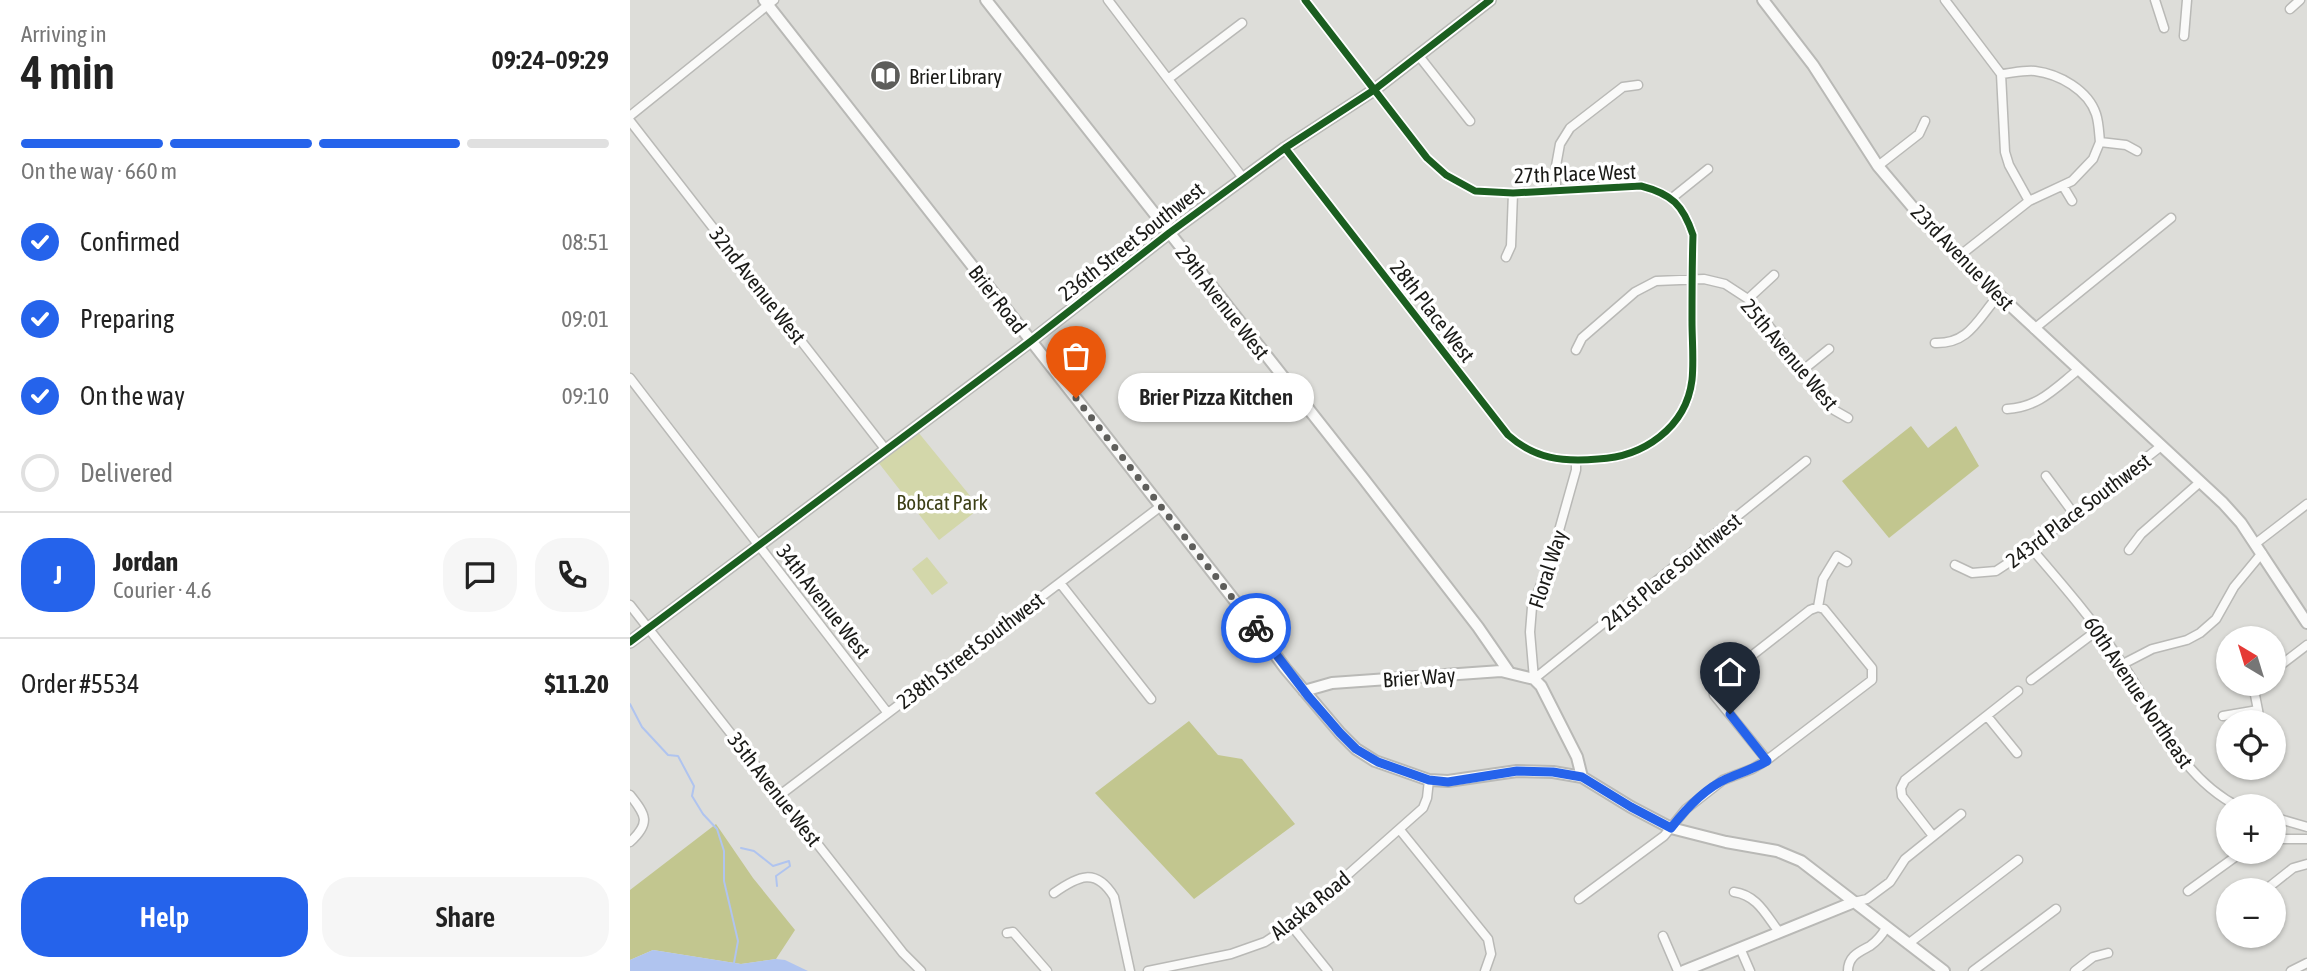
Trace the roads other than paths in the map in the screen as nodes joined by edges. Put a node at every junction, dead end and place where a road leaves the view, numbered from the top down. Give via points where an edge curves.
1 (986, 0) edge
2 (1108, 0) edge
3 (1305, 0) edge
4 (1490, 0) edge
5 (1763, 0) edge
6 (1945, 0) edge
7 (2155, 0) edge
8 (2300, 0) edge
9 (2188, 1) edge
10 (769, 2) edge
11 (2290, 9) dead end
12 (1242, 23) dead end
13 (2164, 28) dead end
14 (2184, 36) dead end
15 (1419, 56) junction
16 (2001, 74) junction
17 (1168, 79) junction
18 (1638, 85) dead end
19 (1374, 90) junction
20 (630, 118) edge
21 (1470, 121) dead end
22 (1925, 121) dead end
23 (2100, 142) junction
24 (1285, 149) junction
25 (2137, 151) dead end
26 (1878, 166) junction
27 (1708, 169) dead end
28 (1243, 178) junction
29 (2063, 186) junction
30 (1556, 191) junction
31 (1513, 193) junction
32 (1672, 198) junction
33 (2029, 201) junction
34 (2072, 201) dead end
35 (2171, 218) dead end
36 (1169, 233) junction
37 (1506, 257) dead end
38 (1958, 257) junction
39 (1774, 275) dead end
40 (1692, 279) junction
41 (1998, 295) junction
42 (1748, 299) junction
43 (2034, 329) junction
44 (1031, 341) junction
45 (1936, 344) dead end
46 (1829, 349) dead end
47 (1576, 350) dead end
48 (1051, 367) junction
49 (1803, 370) junction
50 (2078, 370) junction
51 (630, 378) edge
52 (1063, 382) junction
53 (2007, 409) dead end
54 (1848, 418) dead end
55 (2160, 447) junction
56 (886, 450) junction
57 (1576, 460) junction
58 (1806, 461) dead end
59 (2046, 476) dead end
60 (2199, 483) junction
61 (2307, 504) edge
62 (1161, 506) junction
63 (2074, 514) junction
64 (758, 545) junction
65 (2031, 548) junction
66 (2259, 549) junction
67 (2129, 550) dead end
68 (1847, 562) dead end
69 (1955, 565) dead end
70 (1060, 583) junction
71 (630, 605) edge
72 (1818, 607) junction
73 (2306, 620) edge
74 (648, 628) junction
75 (2099, 629) junction
76 (630, 642) edge
77 (2307, 645) edge
78 (2286, 661) edge
79 (2123, 664) junction
80 (1509, 672) junction
81 (1534, 679) junction
82 (2031, 680) dead end
83 (1304, 691) junction
84 (2018, 691) dead end
85 (2255, 696) edge
86 (1151, 699) dead end
87 (2258, 710) edge
88 (887, 712) junction
89 (1987, 716) junction
90 (2017, 753) dead end
91 (1767, 761) junction
92 (1582, 777) junction
93 (1429, 780) junction
94 (2217, 794) edge
95 (630, 795) edge
96 (780, 795) junction
97 (1961, 814) dead end
98 (2286, 821) edge
99 (2307, 827) edge
100 (1671, 828) junction
101 (1400, 830) junction
102 (1933, 836) junction
103 (2286, 839) edge
104 (2307, 839) edge
105 (630, 842) edge
106 (2018, 860) dead end
107 (2225, 864) edge
108 (2307, 864) edge
109 (2280, 878) edge
110 (2188, 891) dead end
111 (1734, 892) dead end
112 (1054, 893) dead end
113 (1579, 899) dead end
114 (1854, 902) junction
115 (2056, 909) dead end
116 (1291, 925) junction
117 (1886, 928) junction
118 (1779, 932) junction
119 (1007, 933) dead end
120 (1663, 936) dead end
121 (1908, 944) junction
122 (1740, 948) junction
123 (2108, 953) dead end
124 (2307, 962) edge
125 (1188, 967) edge
126 (1487, 968) edge
127 (921, 971) edge
128 (1047, 971) edge
129 (1130, 971) edge
130 (1147, 971) edge
131 (1328, 971) edge
132 (1678, 971) edge
133 (1684, 971) edge
134 (1751, 971) edge
135 (1848, 971) edge
136 (1944, 971) edge
137 (1973, 971) edge
138 (2075, 971) edge
139 (2291, 971) edge

1 - 36 street, 29th Avenue West
2 - 17 street
3 - 19 street, 27th Place West
4 - 15 street, 236th Street Southwest
5 - 26 street, 23rd Avenue West via 1813,65
6 - 16 street
7 - 13 street
8 - 11 street
9 - 14 street
10 - 20 street
10 - 44 street, Brier Road
12 - 17 street
15 - 19 street, 236th Street Southwest
15 - 21 street
16 - 23 street via 2051,74 2080,91 2096,115
16 - 33 street via 2005,152
17 - 28 street
18 - 30 street via 1623,87 1570,128 1560,144
19 - 24 street, 236th Street Southwest
19 - 31 street, 27th Place West via 1427,158 1446,175 1475,191
20 - 56 street, 32nd Avenue West
22 - 26 street via 1919,134
23 - 25 street
23 - 29 street via 2083,171
24 - 28 street, 236th Street Southwest
24 - 57 street, 28th Place West via 1508,435 1534,453
26 - 38 street, 23rd Avenue West
27 - 32 street
28 - 36 street, 236th Street Southwest
29 - 33 street
29 - 34 street
30 - 31 street, 27th Place West
30 - 32 street, 27th Place West via 1641,186
31 - 37 street via 1511,246
32 - 40 street via 1687,216 1693,235
33 - 38 street
35 - 43 street
36 - 44 street, 236th Street Southwest
36 - 80 street, 29th Avenue West
38 - 41 street, 23rd Avenue West
39 - 42 street
40 - 42 street, 25th Avenue West via 1725,284
40 - 47 street, 25th Avenue West via 1656,281 1635,292 1582,338
40 - 57 street via 1692,381 1684,410 1668,430 1632,454
41 - 43 street, 23rd Avenue West
41 - 45 street via 1971,331 1957,341
42 - 49 street, 25th Avenue West
43 - 50 street, 23rd Avenue West
44 - 48 street, Brier Road
44 - 56 street, 236th Street Southwest
46 - 49 street
48 - 52 street, Brier Road
48 - 52 street via 1072,359 1077,371
49 - 54 street, 25th Avenue West via 1834,410
50 - 53 street via 2042,399
50 - 55 street, 23rd Avenue West
51 - 64 street, 34th Avenue West
52 - 62 street, Brier Road
55 - 60 street, 23rd Avenue West
55 - 63 street, 243rd Place Southwest
56 - 64 street, 236th Street Southwest
57 - 81 street, Floral Way via 1561,527 1532,607
58 - 81 street, 241st Place Southwest
59 - 63 street
60 - 66 street, 23rd Avenue West via 2231,512
60 - 67 street
61 - 66 street
62 - 70 street, 238th Street Southwest
62 - 83 street, Brier Road
63 - 65 street, 243rd Place Southwest
64 - 74 street, 236th Street Southwest
64 - 88 street, 34th Avenue West
65 - 69 street, 243rd Place Southwest via 1996,571 1972,573
65 - 75 street, 60th Avenue Northeast
66 - 73 street, 23rd Avenue West
66 - 79 street via 2216,619 2200,633
68 - 72 street via 1837,556 1824,579
70 - 86 street
70 - 88 street, 238th Street Southwest
71 - 74 street, 35th Avenue West
72 - 91 street via 1713,686 1714,695
72 - 91 street via 1872,668 1872,680
74 - 76 street, 236th Street Southwest
74 - 96 street, 35th Avenue West
75 - 79 street, 60th Avenue Northeast
75 - 82 street
77 - 78 street
79 - 94 street, 60th Avenue Northeast via 2190,770
80 - 81 street, Brier Way
80 - 83 street, Brier Way via 1332,683
81 - 92 street via 1577,757
83 - 93 street, Brier Road via 1356,749 1396,770
84 - 89 street
85 - 87 street
88 - 96 street, 238th Street Southwest
89 - 90 street
89 - 102 street via 1905,780 1901,788 1902,796
91 - 100 street via 1723,780 1686,809
92 - 93 street, Brier Road via 1517,771 1461,781
92 - 100 street, Brier Road
93 - 101 street, Alaska Road via 1423,808
95 - 105 street via 645,821
96 - 127 street, 35th Avenue West
97 - 102 street
98 - 99 street
100 - 113 street
100 - 114 street, Brier Road via 1791,856
101 - 116 street, Alaska Road
101 - 126 street via 1488,939 1491,954
102 - 114 street via 1905,859 1890,882 1867,899
103 - 104 street
106 - 121 street
107 - 110 street
108 - 109 street
111 - 118 street via 1756,900
112 - 129 street via 1071,880 1088,876 1108,888
114 - 117 street, Brier Road
114 - 118 street
115 - 137 street
116 - 125 street, Alaska Road via 1265,942
116 - 131 street
117 - 121 street, Brier Road
117 - 135 street via 1872,945 1851,958
118 - 122 street
119 - 128 street via 1013,932
120 - 132 street
121 - 136 street, Brier Road
122 - 133 street
122 - 134 street
123 - 138 street via 2093,957
124 - 139 street
125 - 130 street, Alaska Road

